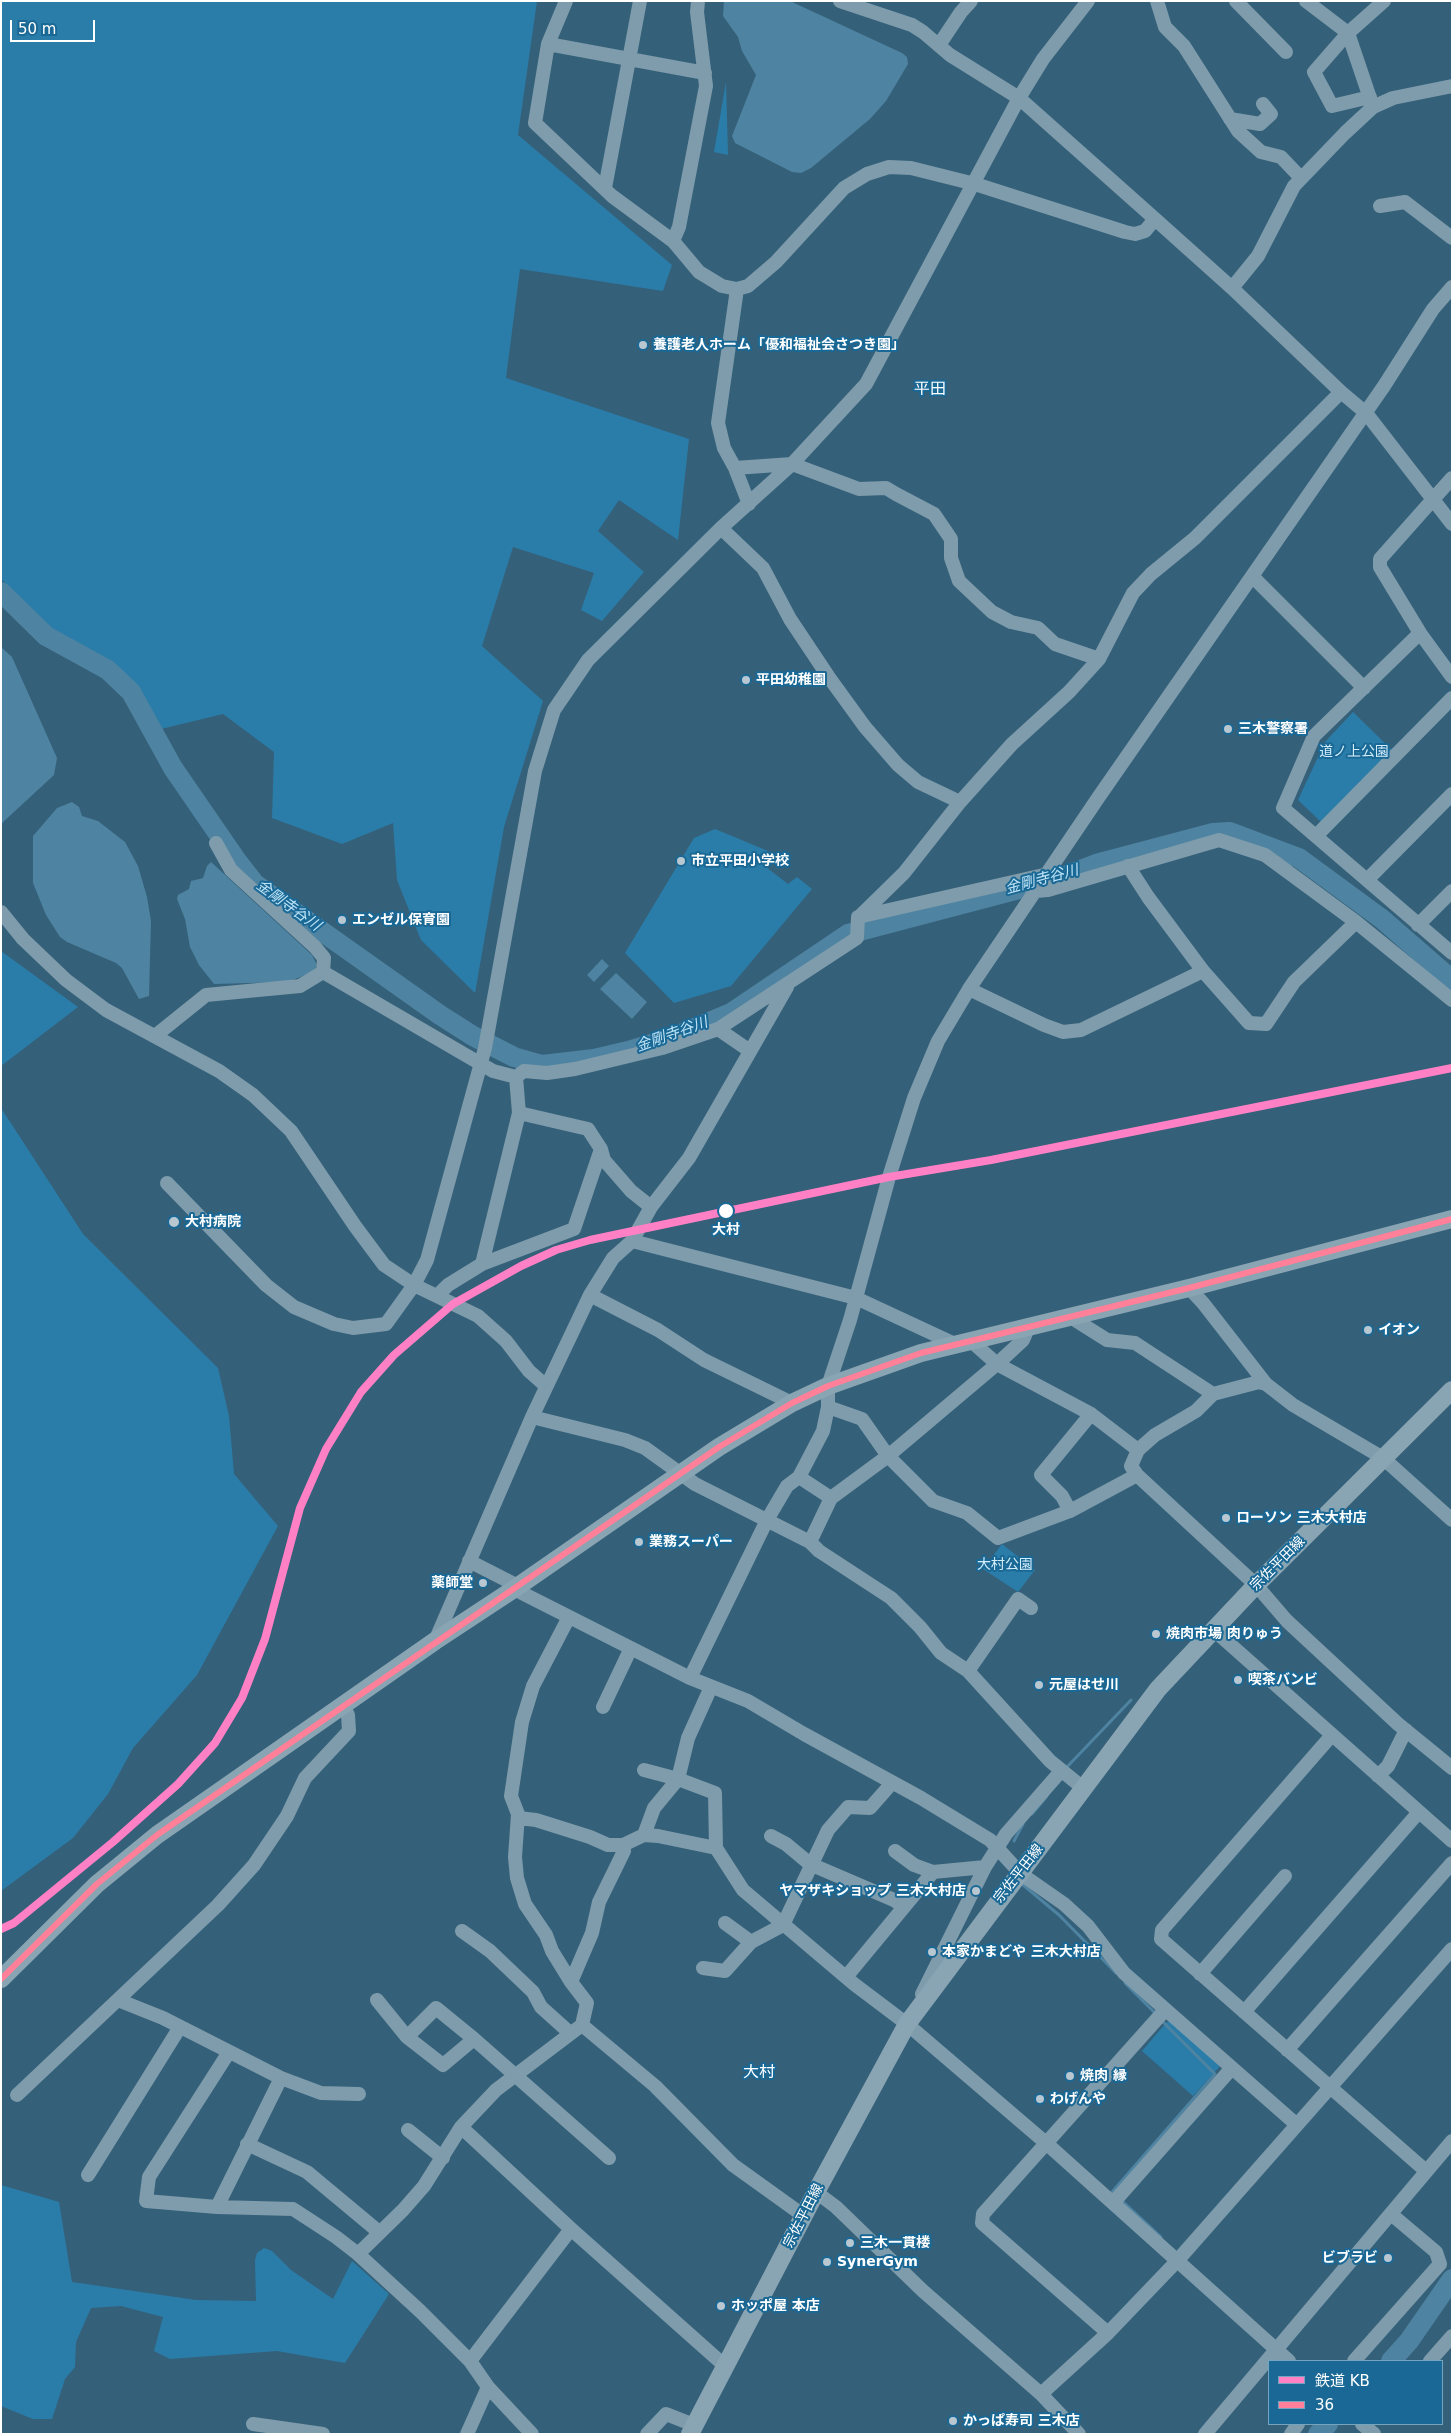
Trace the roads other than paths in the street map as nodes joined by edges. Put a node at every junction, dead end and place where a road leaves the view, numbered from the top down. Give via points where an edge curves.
1 (566, 1) edge
2 (640, 1) edge
3 (698, 1) edge
4 (840, 1) edge
5 (971, 1) edge
6 (1088, 1) edge
7 (1158, 1) edge
8 (1236, 1) edge
9 (1306, 1) edge
10 (1384, 1) edge
11 (1348, 33) junction
12 (548, 44) junction
13 (939, 45) junction
14 (1286, 52) dead end
15 (630, 59) junction
16 (705, 73) junction
17 (1452, 86) edge
18 (1019, 98) junction
19 (1372, 102) junction
20 (1263, 104) dead end
21 (1230, 119) junction
22 (1301, 178) junction
23 (975, 184) junction
24 (605, 188) junction
25 (1380, 206) dead end
26 (1155, 219) junction
27 (1452, 238) edge
28 (673, 241) junction
29 (1452, 287) edge
30 (1232, 288) junction
31 (737, 289) junction
32 (1341, 392) junction
33 (1366, 413) junction
34 (792, 464) junction
35 (735, 468) junction
36 (1452, 478) edge
37 (1433, 498) junction
38 (749, 504) junction
39 (1452, 524) edge
40 (721, 528) junction
41 (1253, 577) junction
42 (1420, 633) junction
43 (1099, 659) junction
44 (1452, 677) edge
45 (1364, 688) junction
46 (1452, 698) edge
47 (1452, 794) edge
48 (960, 802) junction
49 (1316, 836) junction
50 (216, 843) dead end
51 (1128, 866) junction
52 (1048, 874) junction
53 (1367, 880) junction
54 (1452, 891) edge
55 (1036, 892) junction
56 (1, 912) edge
57 (858, 917) junction
58 (1356, 922) junction
59 (1418, 924) junction
60 (1452, 953) edge
61 (1203, 971) junction
62 (323, 972) junction
63 (789, 984) junction
64 (969, 989) junction
65 (1452, 1000) edge
66 (718, 1029) junction
67 (155, 1036) junction
68 (750, 1051) junction
69 (481, 1062) junction
70 (516, 1077) junction
71 (519, 1113) junction
72 (601, 1149) junction
73 (167, 1183) dead end
74 (651, 1207) junction
75 (1452, 1219) edge
76 (632, 1241) junction
77 (482, 1264) junction
78 (414, 1285) junction
79 (1189, 1288) junction
80 (590, 1295) junction
81 (437, 1296) junction
82 (856, 1298) junction
83 (1069, 1316) junction
84 (1029, 1326) junction
85 (963, 1342) junction
86 (997, 1364) junction
87 (1266, 1384) junction
88 (546, 1386) junction
89 (828, 1386) junction
90 (1452, 1390) edge
91 (1213, 1394) junction
92 (792, 1403) junction
93 (828, 1406) junction
94 (1091, 1414) junction
95 (532, 1417) junction
96 (1138, 1450) junction
97 (888, 1456) junction
98 (1382, 1458) junction
99 (680, 1474) junction
100 (1137, 1475) junction
101 (798, 1477) junction
102 (831, 1498) junction
103 (1070, 1511) junction
104 (767, 1520) junction
105 (1452, 1520) edge
106 (810, 1542) junction
107 (469, 1561) junction
108 (1256, 1586) junction
109 (516, 1587) junction
110 (1031, 1608) dead end
111 (569, 1617) junction
112 (1215, 1631) junction
113 (435, 1641) junction
114 (630, 1648) junction
115 (968, 1671) junction
116 (690, 1678) junction
117 (711, 1687) junction
118 (343, 1706) junction
119 (603, 1707) dead end
120 (1406, 1730) junction
121 (1332, 1735) junction
122 (1452, 1768) edge
123 (644, 1770) dead end
124 (1061, 1771) junction
125 (1378, 1776) junction
126 (678, 1779) junction
127 (892, 1783) junction
128 (1083, 1788) junction
129 (1419, 1812) junction
130 (518, 1818) junction
131 (644, 1836) junction
132 (770, 1836) dead end
133 (1452, 1841) edge
134 (624, 1846) junction
135 (716, 1848) junction
136 (997, 1848) junction
137 (895, 1851) dead end
138 (1452, 1863) edge
139 (810, 1864) junction
140 (985, 1867) junction
141 (933, 1872) junction
142 (1021, 1874) junction
143 (1285, 1876) dead end
144 (904, 1907) junction
145 (726, 1923) dead end
146 (783, 1926) junction
147 (462, 1931) dead end
148 (751, 1942) junction
149 (1452, 1949) edge
150 (703, 1968) dead end
151 (1200, 1974) junction
152 (846, 1977) junction
153 (1, 1979) edge
154 (570, 1982) junction
155 (118, 2000) junction
156 (377, 2000) dead end
157 (1165, 2010) junction
158 (1244, 2012) junction
159 (908, 2024) junction
160 (180, 2027) junction
161 (576, 2029) junction
162 (407, 2037) junction
163 (474, 2039) junction
164 (1287, 2050) junction
165 (228, 2052) junction
166 (1231, 2069) junction
167 (516, 2075) junction
168 (281, 2078) junction
169 (1330, 2088) junction
170 (359, 2094) dead end
171 (17, 2095) dead end
172 (1297, 2125) junction
173 (461, 2127) junction
174 (408, 2130) dead end
175 (1452, 2141) edge
176 (1046, 2143) junction
177 (247, 2144) junction
178 (443, 2158) junction
179 (609, 2158) dead end
180 (1426, 2171) junction
181 (88, 2175) dead end
182 (816, 2192) junction
183 (1113, 2203) junction
184 (218, 2207) junction
185 (1391, 2214) junction
186 (804, 2216) junction
187 (570, 2230) junction
188 (379, 2232) junction
189 (358, 2254) junction
190 (1177, 2261) junction
191 (1108, 2333) junction
192 (1452, 2336) edge
193 (1276, 2350) junction
194 (470, 2360) junction
195 (1288, 2360) edge
196 (1355, 2360) edge
197 (1431, 2360) edge
198 (725, 2366) junction
199 (488, 2387) junction
200 (1041, 2394) junction
201 (253, 2424) dead end
202 (692, 2430) edge
203 (283, 2432) edge
204 (323, 2434) edge
205 (467, 2434) edge
206 (532, 2434) edge
207 (647, 2434) edge
208 (1079, 2434) edge
209 (1205, 2434) edge

1 - 12 street
2 - 15 street
3 - 16 street
4 - 13 street via 912,26
5 - 13 street
6 - 18 street
7 - 21 street via 1165,27 1184,46
8 - 14 street
9 - 11 street
10 - 11 street
11 - 19 street
11 - 19 street via 1314,72 1332,106
12 - 15 street
12 - 24 street via 535,123
13 - 18 street
15 - 16 street
15 - 24 street
16 - 28 street via 705,96 679,227
17 - 19 street
18 - 23 street
18 - 26 street
19 - 22 street
20 - 21 street via 1271,114 1260,124
21 - 22 street via 1261,152 1281,157
22 - 30 street via 1258,256
23 - 26 street via 1135,234 1145,230
23 - 31 street via 911,168 889,167 867,174 839,193 776,262 748,286
23 - 34 street via 866,384
24 - 28 street
25 - 27 street via 1405,202
26 - 30 street
28 - 31 street via 698,272 722,286
29 - 33 street via 1433,309
30 - 32 street
31 - 35 street via 718,424 724,448
32 - 33 street
32 - 43 street via 1195,538 1133,593
33 - 37 street
33 - 41 street
34 - 35 street
34 - 38 street
34 - 43 street via 859,488 886,488 934,514 951,539 951,558 959,581 992,612 1012,622 1038,628 1055,644
35 - 38 street
36 - 37 street
37 - 39 street
37 - 42 street via 1380,559 1380,567
38 - 40 street
40 - 48 street via 763,568 790,619 828,676 898,765 918,782
40 - 69 street via 588,660 554,710 535,770
41 - 45 street
41 - 52 street
42 - 44 street
42 - 45 street
43 - 48 street via 1012,744
45 - 49 street via 1314,736 1284,808
46 - 49 street
47 - 53 street
48 - 57 street via 904,874
49 - 53 street
50 - 62 street via 231,870 315,947 324,958
51 - 55 street
51 - 58 street via 1219,840 1265,855
51 - 61 street
52 - 55 street
52 - 57 street
53 - 59 street
54 - 59 street
55 - 64 street
56 - 67 street via 23,939 66,980 106,1010
57 - 63 street via 857,938
58 - 61 street via 1294,982 1266,1024 1249,1023
58 - 65 street
59 - 60 street
61 - 64 street via 1081,1030 1063,1032
62 - 67 street via 300,986 206,996
62 - 69 street
63 - 66 street
63 - 68 street
64 - 82 street via 938,1041 914,1098
66 - 68 street
66 - 70 street via 613,1061 546,1073 524,1071
67 - 78 street via 219,1072 260,1101 291,1132 384,1265
68 - 74 street via 689,1158
69 - 70 street via 493,1071
69 - 78 street via 427,1260
70 - 71 street
71 - 72 street via 588,1129
71 - 77 street
72 - 74 street via 604,1160 631,1191
72 - 77 street via 574,1229
73 - 78 street via 266,1285 294,1306 334,1324 353,1328 386,1324
74 - 76 street
75 - 79 main road
76 - 80 street via 613,1258
76 - 82 street
77 - 81 street via 448,1285
78 - 81 street
79 - 83 main road
79 - 87 street
80 - 88 street
80 - 92 street via 658,1330 704,1360
81 - 88 street via 478,1316 506,1341 528,1371
82 - 85 street
82 - 89 street
83 - 84 main road
83 - 91 street via 1107,1340 1135,1343
84 - 85 main road
84 - 86 street via 1023,1340
85 - 86 street
85 - 89 main road via 920,1353
86 - 94 street
86 - 97 street
87 - 91 street via 1259,1382
87 - 98 street via 1293,1405
88 - 95 street
89 - 92 main road
89 - 93 street
90 - 98 main road, 宗佐平田線
91 - 96 street via 1196,1411 1155,1435
92 - 99 main road
93 - 97 street via 862,1418
93 - 101 street via 823,1431
94 - 96 street
94 - 103 street via 1041,1475 1062,1496
95 - 99 street via 632,1443 652,1452
95 - 107 street
96 - 100 street via 1131,1466
97 - 102 street
97 - 103 street via 933,1501 967,1514 998,1538
98 - 105 street
98 - 108 main road, 宗佐平田線
99 - 104 street
99 - 109 main road
100 - 103 street
100 - 108 street
101 - 102 street
101 - 104 street via 788,1486
102 - 106 street
104 - 106 street
104 - 116 street
106 - 115 street via 819,1552 891,1598 941,1653
107 - 109 street
107 - 113 street
108 - 112 main road, 宗佐平田線
108 - 120 street via 1287,1621
109 - 111 street
109 - 113 main road
110 - 115 street via 1018,1599
111 - 114 street
111 - 130 street via 533,1686 522,1722 511,1786
112 - 121 street
112 - 128 main road, 宗佐平田線 via 1158,1689
113 - 118 main road
114 - 116 street
114 - 119 street
115 - 124 street
116 - 117 street
117 - 126 street via 688,1738
117 - 127 street via 748,1701
118 - 153 main road via 127,1858
118 - 155 street via 348,1715 349,1731 305,1778 287,1816 254,1866 218,1905
120 - 122 street
120 - 125 street via 1388,1766
121 - 125 street
121 - 151 street via 1162,1930 1161,1939
123 - 126 street
124 - 128 street
124 - 136 street
125 - 129 street
126 - 131 street via 654,1808
126 - 135 street via 715,1793
127 - 136 street via 983,1835
127 - 139 street via 870,1808 848,1807 828,1830
128 - 142 main road, 宗佐平田線
129 - 133 street
129 - 158 street
130 - 134 street via 536,1820 608,1845
130 - 154 street via 515,1857 519,1887 525,1904
131 - 134 street
131 - 135 street
132 - 139 street via 786,1844
134 - 154 street via 599,1902 592,1933
135 - 146 street via 743,1890
136 - 140 street
136 - 142 street
137 - 141 street via 914,1865
138 - 164 street
139 - 144 street
139 - 146 street
140 - 141 street
140 - 159 street
141 - 144 street
142 - 157 street via 1064,1904 1088,1926 1124,1973
142 - 159 main road, 宗佐平田線
143 - 151 street
144 - 152 street
145 - 148 street
146 - 148 street
146 - 152 street
147 - 161 street via 490,1951 533,1992 541,2007
148 - 150 street via 725,1971
149 - 169 street
151 - 158 street
152 - 159 street
154 - 161 street via 586,2003
155 - 160 street
155 - 171 street
156 - 162 street
157 - 166 street
157 - 176 street
158 - 164 street
159 - 176 street
159 - 182 main road, 宗佐平田線
160 - 165 street
160 - 181 street
161 - 167 street
161 - 186 street via 655,2086 733,2165
162 - 163 street via 443,2065
162 - 163 street via 436,2008
163 - 167 street
164 - 169 street
165 - 168 street
165 - 184 street via 149,2177 146,2201
166 - 172 street
166 - 183 street
167 - 173 street via 496,2090
167 - 179 street
168 - 170 street via 321,2093
168 - 177 street
169 - 172 street
169 - 180 street
172 - 190 street
173 - 178 street
173 - 187 street
174 - 178 street
175 - 180 street
176 - 183 street
176 - 191 street via 983,2214 982,2222
177 - 184 street
177 - 188 street via 307,2172
178 - 188 street via 424,2186
180 - 185 street
182 - 186 main road, 宗佐平田線
182 - 200 street
183 - 190 street
184 - 189 street via 294,2210
185 - 193 street
185 - 196 street via 1436,2252 1440,2264
186 - 198 main road, 宗佐平田線
187 - 194 street
187 - 198 street
188 - 189 street
189 - 194 street
190 - 191 street
190 - 193 street
191 - 200 street
192 - 197 street
193 - 195 street
193 - 209 street
194 - 199 street
198 - 202 main road, 宗佐平田線
199 - 205 street
199 - 206 street
200 - 208 street
201 - 203 street
202 - 207 street via 666,2414
203 - 204 street

